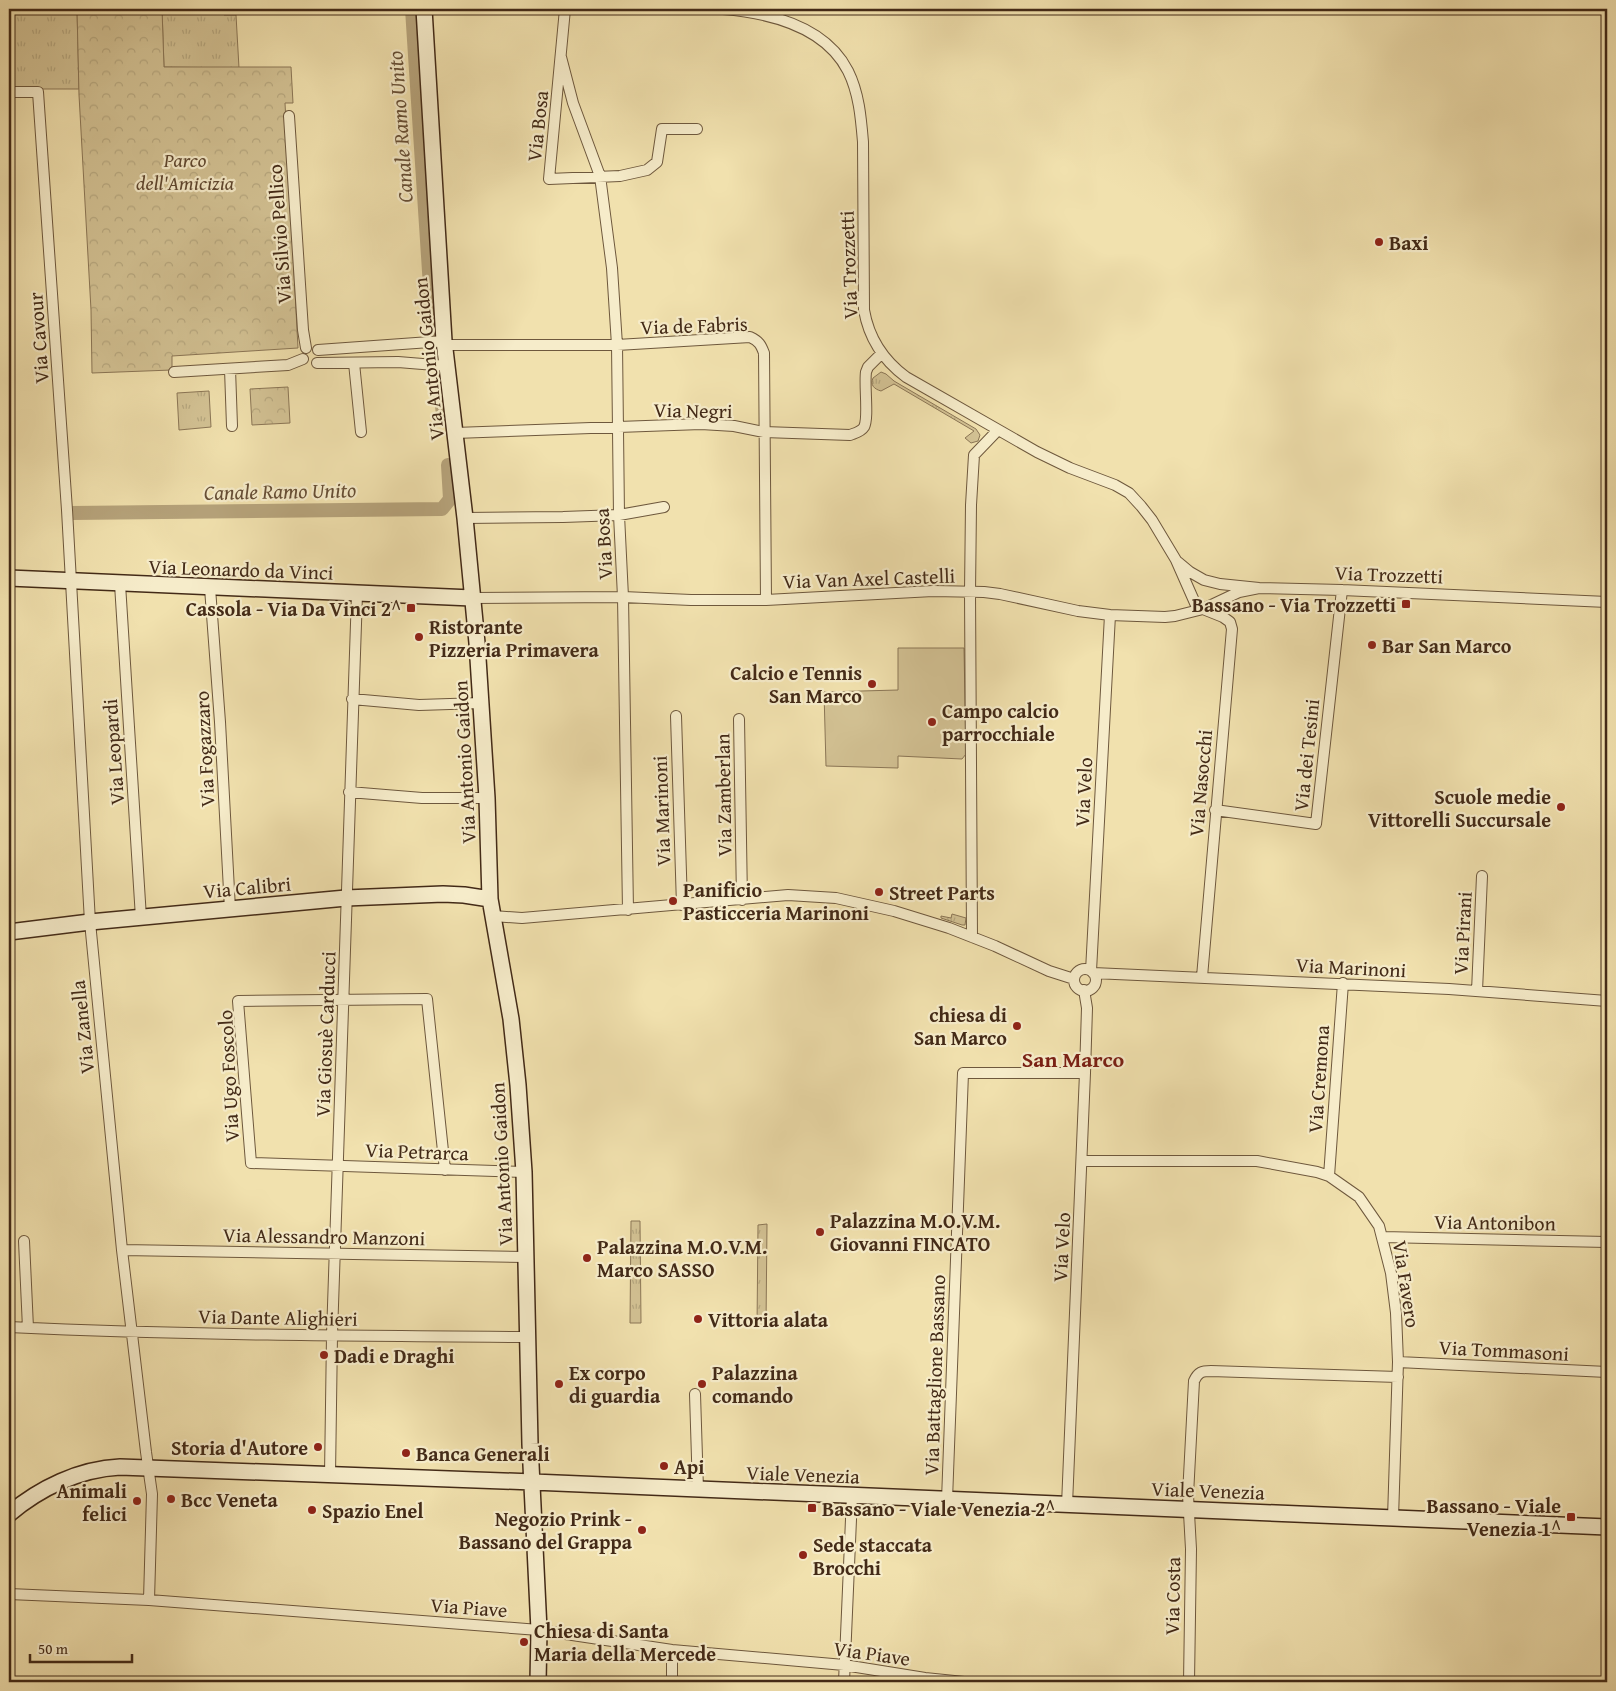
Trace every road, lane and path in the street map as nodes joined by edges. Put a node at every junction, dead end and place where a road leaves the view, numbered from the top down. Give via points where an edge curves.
1 (424, 9) edge
2 (565, 9) edge
3 (723, 9) edge
4 (561, 57) junction
5 (9, 92) edge
6 (289, 116) dead end
7 (697, 129) dead end
8 (600, 176) junction
9 (444, 343) junction
10 (617, 345) junction
11 (306, 348) junction
12 (318, 350) junction
13 (881, 354) junction
14 (303, 359) junction
15 (354, 363) junction
16 (317, 364) junction
17 (448, 366) junction
18 (230, 369) junction
19 (174, 372) dead end
20 (232, 426) dead end
21 (618, 428) junction
22 (998, 430) junction
23 (361, 432) dead end
24 (764, 432) junction
25 (455, 433) junction
26 (664, 506) dead end
27 (619, 515) junction
28 (465, 518) junction
29 (1176, 560) junction
30 (9, 578) edge
31 (71, 581) junction
32 (120, 584) junction
33 (210, 588) junction
34 (1259, 588) junction
35 (1342, 590) junction
36 (970, 592) junction
37 (357, 594) junction
38 (623, 597) junction
39 (472, 598) junction
40 (766, 600) junction
41 (1607, 602) edge
42 (1204, 609) junction
43 (1110, 615) junction
44 (352, 699) junction
45 (481, 703) junction
46 (676, 716) dead end
47 (739, 720) dead end
48 (349, 792) junction
49 (487, 798) junction
50 (1215, 810) junction
51 (1482, 876) dead end
52 (346, 898) junction
53 (490, 899) junction
54 (742, 900) junction
55 (682, 905) junction
56 (230, 909) junction
57 (628, 910) junction
58 (493, 916) junction
59 (141, 918) junction
60 (90, 922) junction
61 (9, 932) edge
62 (972, 936) junction
63 (1092, 972) junction
64 (1202, 977) junction
65 (1074, 979) junction
66 (1343, 983) junction
67 (1084, 990) junction
68 (1477, 991) junction
69 (343, 1000) junction
70 (1607, 1001) edge
71 (1085, 1073) junction
72 (1082, 1161) junction
73 (339, 1166) junction
74 (445, 1170) junction
75 (524, 1172) junction
76 (1329, 1176) junction
77 (1382, 1237) junction
78 (24, 1241) dead end
79 (1607, 1242) edge
80 (122, 1250) junction
81 (336, 1254) junction
82 (525, 1256) junction
83 (9, 1327) edge
84 (28, 1328) junction
85 (132, 1332) junction
86 (332, 1335) junction
87 (527, 1337) junction
88 (1398, 1362) junction
89 (1607, 1372) edge
90 (1398, 1377) junction
91 (695, 1394) dead end
92 (148, 1468) junction
93 (330, 1475) junction
94 (532, 1482) junction
95 (698, 1490) junction
96 (852, 1496) junction
97 (946, 1500) junction
98 (1067, 1505) junction
99 (1189, 1509) junction
100 (9, 1514) edge
101 (1393, 1518) junction
102 (1607, 1527) edge
103 (9, 1594) edge
104 (149, 1600) junction
105 (539, 1630) junction
106 (672, 1650) junction
107 (844, 1665) junction
108 (538, 1682) edge
109 (672, 1682) edge
110 (844, 1682) edge
111 (964, 1682) edge
112 (1100, 1682) edge
113 (1120, 1682) edge
114 (1189, 1682) edge

1 - 9 street, Via Antonio Gaidon
2 - 4 street, Via Bosa
3 - 13 street, Via Trozzetti via 764,15 800,26 834,50 848,71 856,94 863,142 864,310 870,333
4 - 8 street, Via Bosa via 573,103
4 - 8 street, Via Bosa via 549,178
5 - 31 street, Via Cavour via 38,92
6 - 11 street, Via Silvio Pellico
7 - 8 street, Via Bosa via 662,129 656,162 647,170 620,176
8 - 10 street, Via Bosa via 612,268
9 - 10 street, Via de Fabris
9 - 12 street
9 - 17 street, Via Antonio Gaidon
10 - 21 street, Via Bosa
10 - 24 street, Via de Fabris via 750,337 756,340 764,353
11 - 12 street
11 - 14 street, Via Silvio Pellico
12 - 16 street via 321,356
13 - 22 street, Via Trozzetti via 906,377
13 - 24 street via 866,372 865,424 861,430 850,435
14 - 16 street via 309,365
14 - 18 street via 288,365
15 - 16 street
15 - 17 street
15 - 23 street
17 - 25 street, Via Antonio Gaidon
18 - 19 street
18 - 20 street
21 - 24 street, Via Negri via 701,424
21 - 25 street, Via Negri
21 - 27 street, Via Bosa
22 - 29 street, Via Trozzetti via 1070,468 1129,493 1152,520
22 - 36 street via 976,452 973,460
24 - 40 street
25 - 28 street, Via Antonio Gaidon
26 - 27 street
27 - 28 street
27 - 38 street, Via Bosa
28 - 39 street, Via Antonio Gaidon
29 - 34 street, Via Trozzetti via 1204,580
29 - 42 street, Via Trozzetti via 1195,602
30 - 31 street, Via Leonardo da Vinci
31 - 32 street, Via Leonardo da Vinci
31 - 60 street, Via Zanella
32 - 33 street, Via Leonardo da Vinci
32 - 59 street, Via Leopardi
33 - 37 street, Via Leonardo da Vinci
33 - 56 street, Via Fogazzaro
34 - 35 street, Via Trozzetti
34 - 42 street, Via Van Axel Castelli via 1239,592
35 - 41 street, Via Trozzetti
35 - 50 street, Via dei Tesini via 1316,824
36 - 40 street, Via Van Axel Castelli
36 - 43 street, Via Van Axel Castelli via 1000,594
36 - 62 street
37 - 39 street, Via Leonardo da Vinci
37 - 44 street, Via Giosuè Carducci
38 - 39 street, Via Van Axel Castelli
38 - 40 street, Via Van Axel Castelli
38 - 57 street, Via Bosa
39 - 45 street, Via Antonio Gaidon
42 - 43 street, Via Van Axel Castelli via 1165,617
42 - 50 street, Via Nasocchi via 1226,619 1232,629
43 - 63 street, Via Velo
44 - 45 street via 419,705
44 - 48 street, Via Giosuè Carducci
45 - 49 street, Via Antonio Gaidon
46 - 55 street, Via Marinoni
47 - 54 street, Via Zamberlan
48 - 49 street via 422,798
48 - 52 street, Via Giosuè Carducci
49 - 53 street, Via Antonio Gaidon
50 - 64 street, Via Nasocchi
51 - 68 street, Via Pirani
52 - 53 street, Via Calibri via 444,894
52 - 56 street, Via Calibri
52 - 69 street, Via Giosuè Carducci
53 - 58 street, Via Antonio Gaidon
54 - 55 street
54 - 62 street via 788,896 836,898 885,908
55 - 57 street
56 - 59 street, Via Calibri
57 - 58 street via 522,918
58 - 75 street, Via Antonio Gaidon via 511,1019
59 - 60 street, Via Calibri
60 - 61 street, Via Calibri
60 - 80 street, Via Zanella
62 - 65 street
63 - 64 street, Via Marinoni
63 - 65 street via 1079,971
63 - 67 street, Via Velo via 1096,980 1094,986
64 - 66 street, Via Marinoni
65 - 67 street via 1077,987
66 - 68 street, Via Marinoni
66 - 76 street, Via Cremona
67 - 71 street, Via Velo via 1087,1008
68 - 70 street, Via Marinoni
69 - 73 street, Via Giosuè Carducci
69 - 73 street, Via Ugo Foscolo via 238,1001 251,1163
69 - 74 street via 428,999
71 - 72 street, Via Velo
71 - 97 street, Via Battaglione Bassano via 963,1073
72 - 76 street, Via Favero via 1257,1161
72 - 98 street, Via Velo
73 - 74 street, Via Petrarca
73 - 81 street, Via Giosuè Carducci
74 - 75 street, Via Petrarca
75 - 82 street, Via Antonio Gaidon
76 - 77 street, Via Favero via 1359,1197 1379,1226
77 - 79 street, Via Antonibon
77 - 88 street, Via Favero via 1391,1273
78 - 84 street
80 - 81 street, Via Alessandro Manzoni
80 - 85 street, Via Zanella
81 - 82 street, Via Alessandro Manzoni
81 - 86 street, Via Giosuè Carducci
82 - 87 street, Via Antonio Gaidon
83 - 84 street, Via Dante Alighieri
84 - 85 street, Via Dante Alighieri
85 - 86 street, Via Dante Alighieri
85 - 92 street, Via Zanella
86 - 87 street, Via Dante Alighieri
86 - 93 street, Via Giosuè Carducci
87 - 94 street, Via Antonio Gaidon
88 - 89 street, Via Tommasoni
88 - 90 street, Via Favero
90 - 99 street, Via Costa via 1202,1371 1194,1381
90 - 101 street, Via Favero
91 - 95 street
92 - 93 street, Viale Venezia
92 - 100 street, Viale Venezia via 106,1468 70,1478 39,1492
92 - 104 street via 152,1494
93 - 94 street, Viale Venezia
94 - 95 street, Viale Venezia
94 - 105 street, Via Antonio Gaidon
95 - 96 street, Viale Venezia
96 - 97 street, Viale Venezia
96 - 107 street
97 - 98 street, Viale Venezia
98 - 99 street, Viale Venezia
99 - 101 street, Viale Venezia
99 - 114 street, Via Costa
101 - 102 street, Viale Venezia
103 - 104 street, Via Piave
104 - 105 street, Via Piave
105 - 106 street, Via Piave
105 - 108 street, Via Antonio Gaidon
106 - 107 street, Via Piave
106 - 109 street
107 - 110 street
107 - 111 street, Via Piave
112 - 113 street

